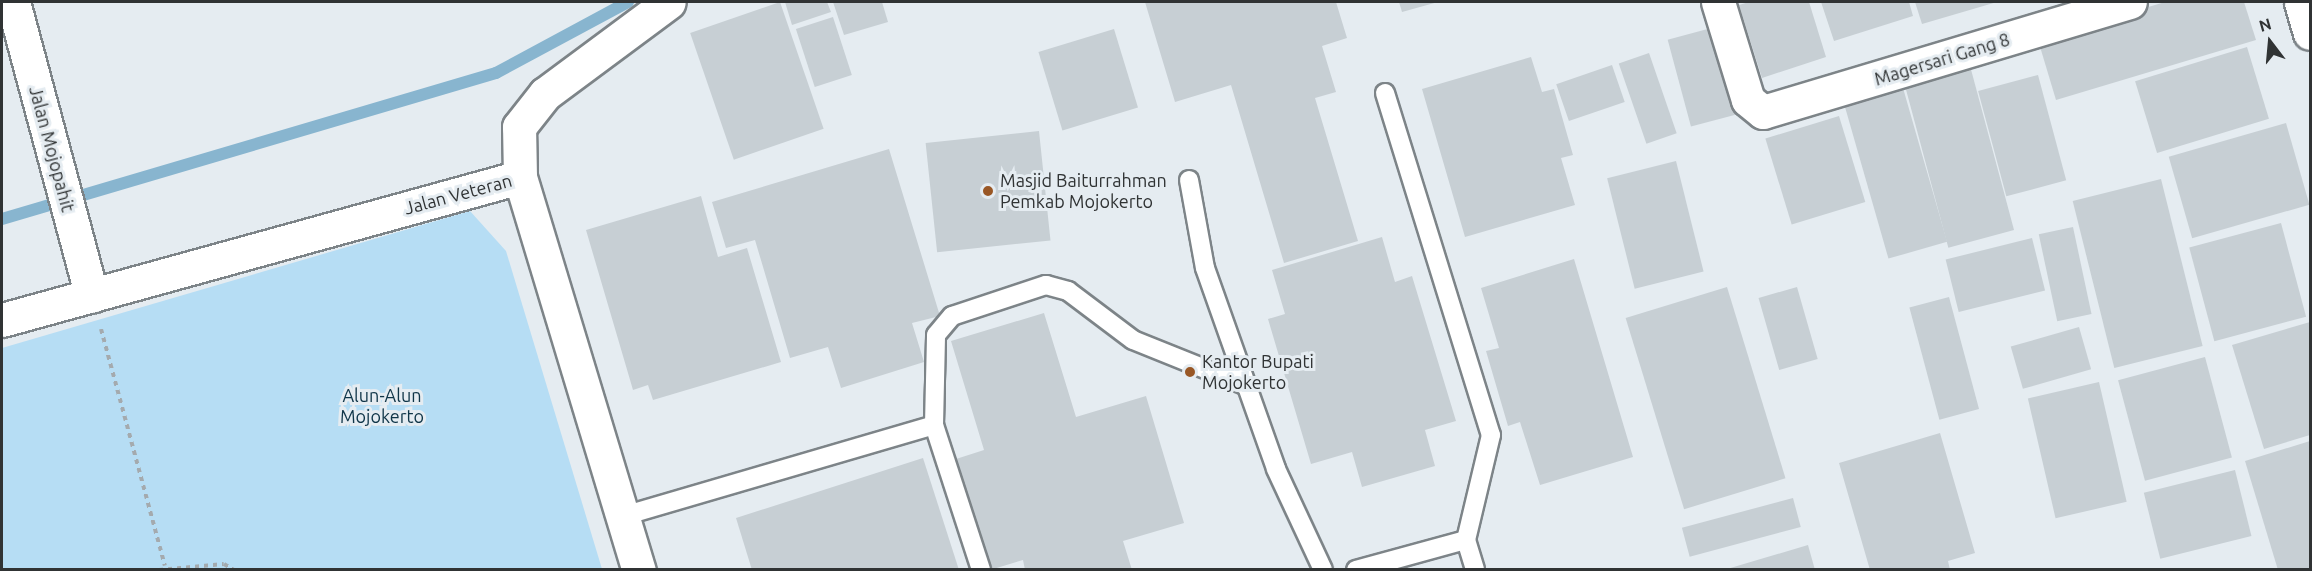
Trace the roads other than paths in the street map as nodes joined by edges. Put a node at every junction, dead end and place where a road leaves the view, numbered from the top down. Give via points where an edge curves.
1 (13, 2) edge
2 (669, 2) edge
3 (1718, 2) edge
4 (2130, 2) edge
5 (2301, 2) edge
6 (2310, 33) edge
7 (1385, 93) dead end
8 (520, 177) junction
9 (1189, 180) dead end
10 (92, 296) junction
11 (2, 320) edge
12 (1245, 385) junction
13 (934, 425) junction
14 (623, 516) junction
15 (1466, 540) junction
16 (639, 570) edge
17 (981, 570) edge
18 (1323, 570) edge
19 (1356, 570) edge
20 (1475, 570) edge

1 - 10 street, Jalan Mojopahit
2 - 8 street via 545,94 519,128
3 - 4 street, Magersari Gang 8 via 1754,108 1773,111
5 - 6 street
7 - 15 lane via 1491,435
8 - 10 street, Jalan Veteran
8 - 14 street, Jalan Veteran
9 - 12 lane via 1205,268
10 - 11 street, Jalan Veteran
12 - 13 lane via 1133,340 1068,291 1046,285 952,316 936,335
12 - 18 lane via 1276,469
13 - 14 lane
13 - 17 lane
14 - 16 street, Jalan Veteran
15 - 19 lane
15 - 20 lane

